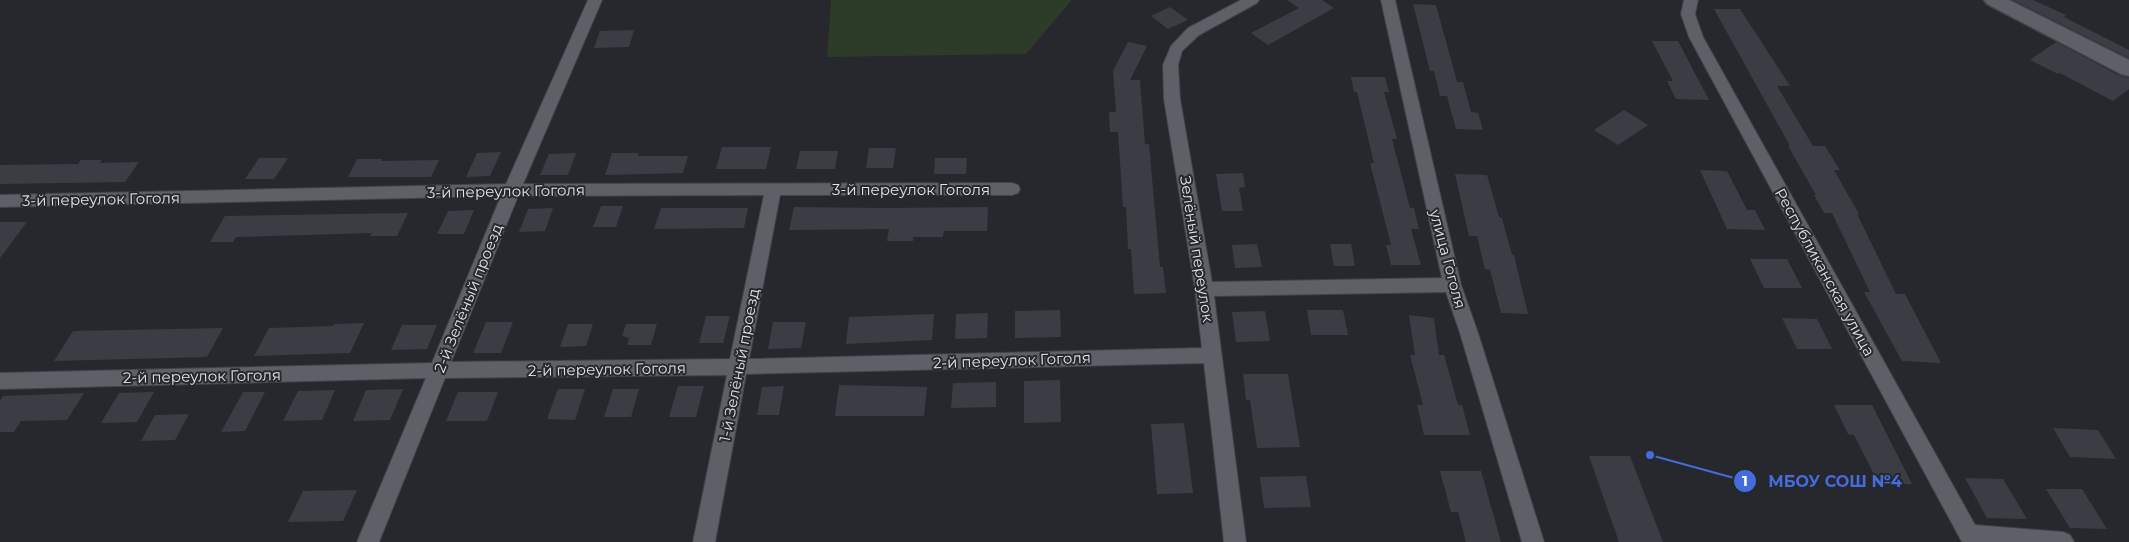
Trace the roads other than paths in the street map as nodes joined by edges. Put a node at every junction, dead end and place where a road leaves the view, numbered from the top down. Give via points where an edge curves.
1 (595, 0) edge
2 (1252, 0) edge
3 (1388, 0) edge
4 (1691, 0) edge
5 (1994, 0) edge
6 (2129, 69) edge
7 (773, 189) junction
8 (1012, 189) dead end
9 (512, 190) junction
10 (0, 201) edge
11 (1452, 285) junction
12 (1204, 289) junction
13 (1213, 355) junction
14 (738, 368) junction
15 (439, 370) junction
16 (0, 381) edge
17 (1971, 538) edge
18 (368, 542) edge
19 (704, 542) edge
20 (1235, 542) edge
21 (1533, 542) edge
22 (2063, 542) edge

1 - 9 street, 2-й Зелёный проезд
2 - 12 street, Зелёный переулок via 1188,34 1174,51 1171,61 1172,99
3 - 11 street, улица Гоголя
4 - 17 street, Республиканская улица via 1687,14 1693,30
5 - 6 main road
7 - 8 street, 3-й переулок Гоголя
7 - 9 street, 3-й переулок Гоголя
7 - 14 street, 1-й Зелёный проезд
9 - 10 street, 3-й переулок Гоголя
9 - 15 street, 2-й Зелёный проезд
11 - 12 street
11 - 21 street, улица Гоголя
12 - 13 street, Зелёный переулок
13 - 14 street, 2-й переулок Гоголя
13 - 20 street, Зелёный переулок
14 - 15 street, 2-й переулок Гоголя
14 - 19 street, 1-й Зелёный проезд
15 - 16 street, 2-й переулок Гоголя
15 - 18 street, 2-й Зелёный проезд
17 - 22 street

